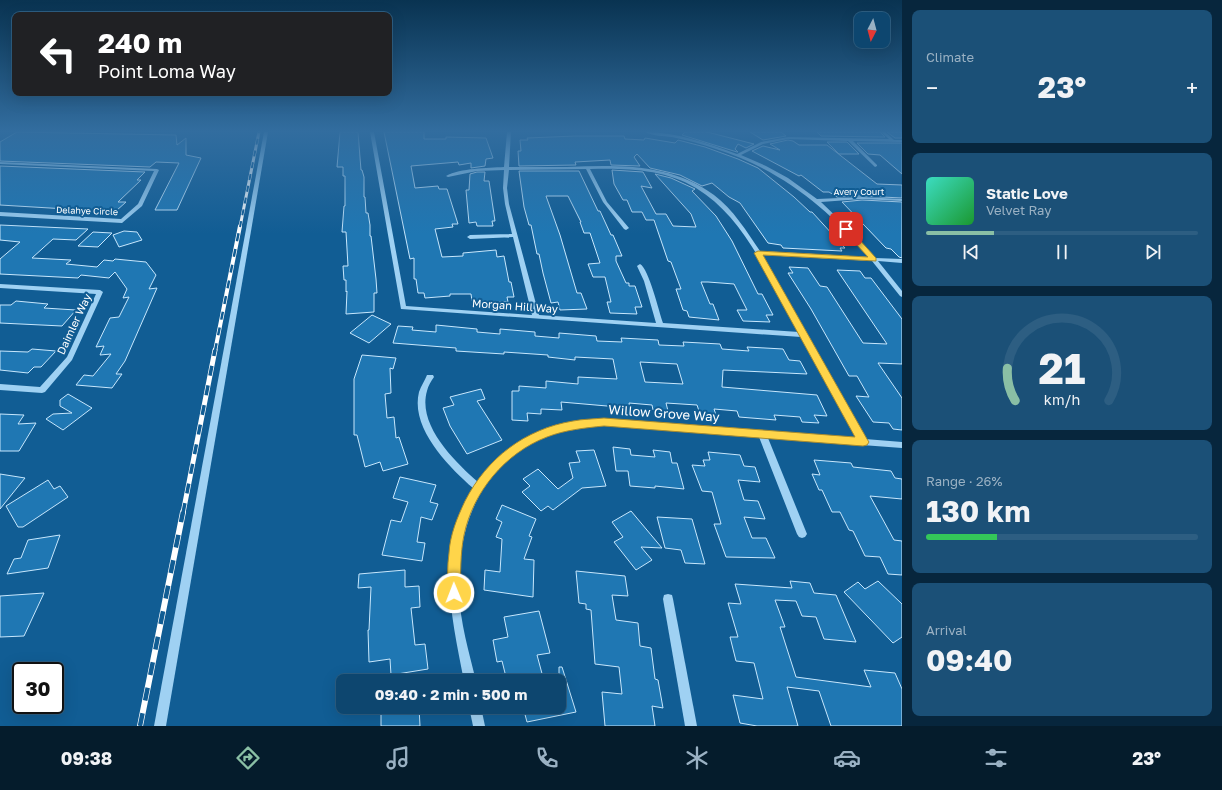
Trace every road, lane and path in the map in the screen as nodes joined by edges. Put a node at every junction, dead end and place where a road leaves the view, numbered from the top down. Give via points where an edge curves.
1 (65, 166) edge
2 (260, 166) edge
3 (378, 166) edge
4 (760, 166) edge
5 (587, 167) junction
6 (507, 168) junction
7 (448, 176) dead end
8 (902, 200) edge
9 (816, 201) junction
10 (0, 214) edge
11 (626, 228) dead end
12 (514, 235) junction
13 (470, 237) dead end
14 (758, 253) junction
15 (874, 260) junction
16 (902, 261) edge
17 (640, 266) dead end
18 (0, 286) edge
19 (902, 295) edge
20 (536, 317) junction
21 (660, 325) junction
22 (804, 335) junction
23 (430, 377) dead end
24 (0, 387) edge
25 (762, 434) junction
26 (863, 442) junction
27 (902, 445) edge
28 (478, 487) junction
29 (802, 534) dead end
30 (668, 599) dead end
31 (469, 674) edge
32 (476, 714) edge
33 (160, 726) edge
34 (479, 726) edge
35 (692, 726) edge

1 - 10 street, Delahye Circle via 157,170 144,200 122,221
2 - 33 street
3 - 20 street, Morgan Hill Way via 403,308
4 - 9 street via 787,179
5 - 6 street
5 - 11 street via 605,202
5 - 14 street via 619,166 646,169 674,176 694,185 723,205
6 - 7 street via 478,169
6 - 12 street via 506,199
8 - 9 street, Avery Court via 862,198
9 - 15 street
12 - 13 street
12 - 20 street
14 - 15 street
14 - 22 street
15 - 16 street
15 - 19 street
17 - 21 street
18 - 24 street, Daimler Way via 100,292 70,358 42,390
20 - 21 street, Morgan Hill Way
21 - 22 street, Morgan Hill Way
22 - 26 street
23 - 28 street via 421,398 429,428 443,453
25 - 26 street, Willow Grove Way
25 - 28 street, Willow Grove Way via 620,423 573,425 544,433 518,447 494,466
25 - 29 street
26 - 27 street, Willow Grove Way
28 - 31 street, Willow Grove Way via 463,517 458,534 453,572 456,615
30 - 35 street
32 - 34 street

